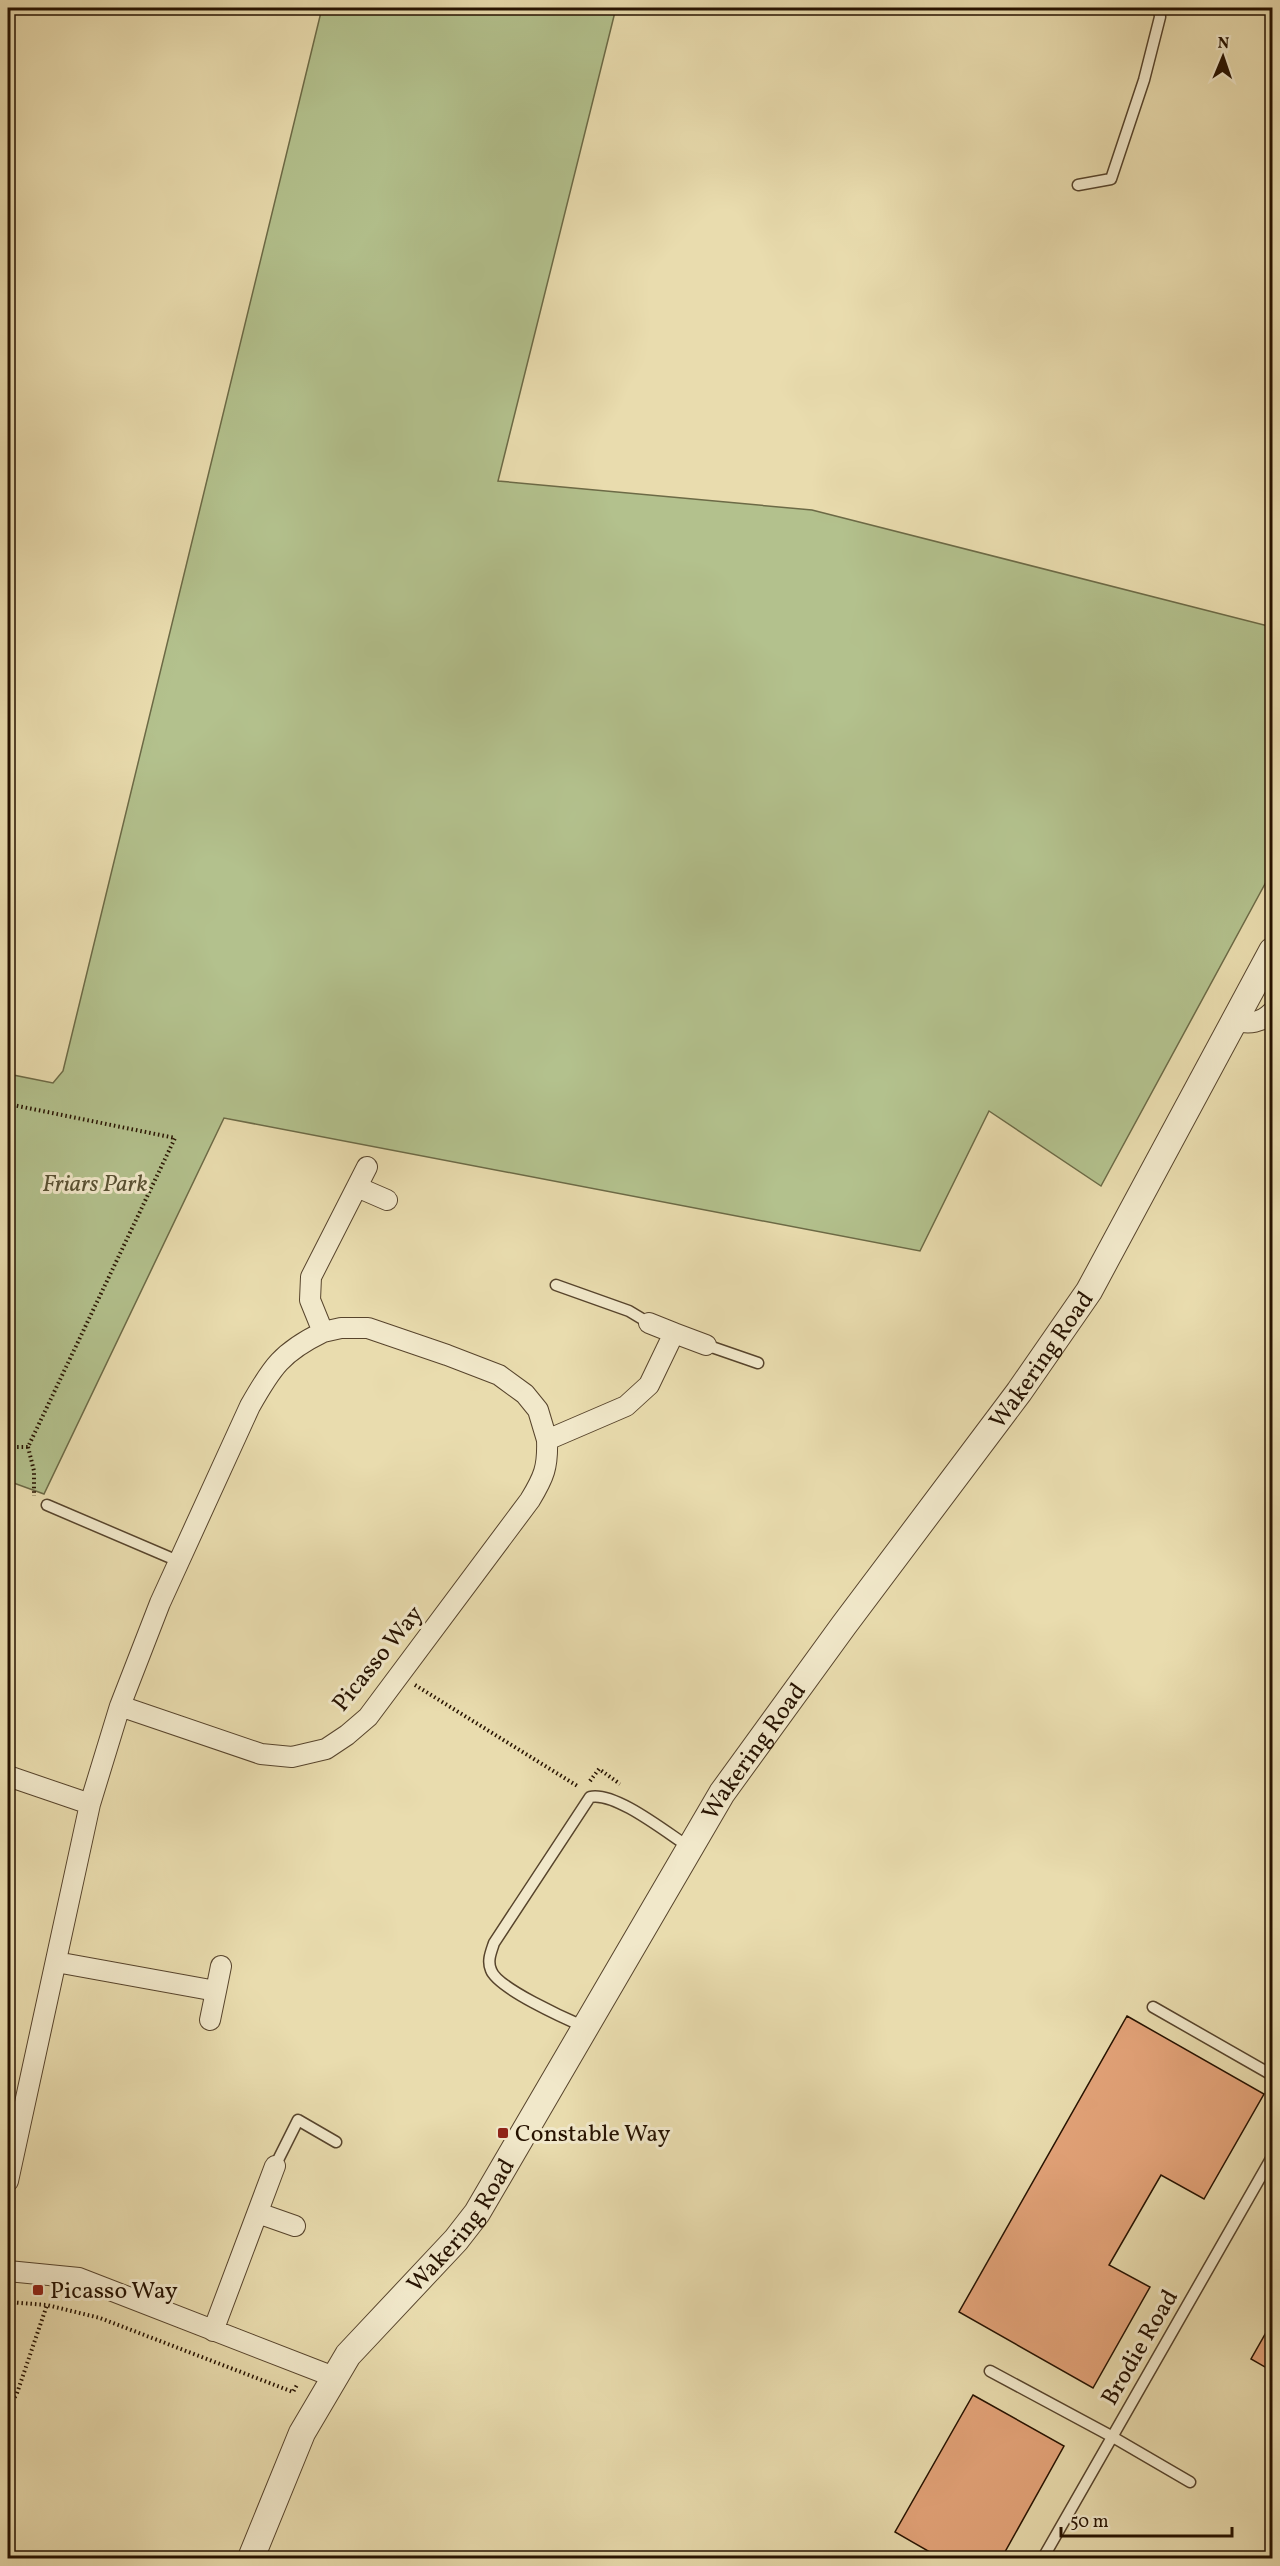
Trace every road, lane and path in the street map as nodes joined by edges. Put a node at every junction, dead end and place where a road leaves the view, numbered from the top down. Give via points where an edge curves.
1 (1160, 8) edge
2 (1078, 185) dead end
3 (1272, 951) edge
4 (1272, 1012) edge
5 (1235, 1021) junction
6 (8, 1104) edge
7 (367, 1167) dead end
8 (357, 1187) junction
9 (387, 1200) dead end
10 (556, 1285) dead end
11 (649, 1323) joint
12 (323, 1332) junction
13 (674, 1333) junction
14 (706, 1346) joint
15 (758, 1363) dead end
16 (547, 1440) junction
17 (8, 1447) edge
18 (28, 1447) junction
19 (47, 1505) joint
20 (178, 1562) junction
21 (399, 1675) junction
22 (120, 1706) junction
23 (8, 1776) edge
24 (589, 1783) dead end
25 (584, 1790) dead end
26 (628, 1790) dead end
27 (90, 1804) junction
28 (690, 1847) junction
29 (56, 1962) junction
30 (221, 1966) dead end
31 (216, 1991) junction
32 (1153, 2007) dead end
33 (210, 2020) dead end
34 (587, 2028) junction
35 (1272, 2075) edge
36 (336, 2142) dead end
37 (1272, 2157) edge
38 (274, 2166) joint
39 (8, 2181) edge
40 (258, 2213) junction
41 (295, 2226) dead end
42 (8, 2271) edge
43 (8, 2302) edge
44 (47, 2305) junction
45 (213, 2331) junction
46 (309, 2367) junction
47 (990, 2371) dead end
48 (334, 2377) junction
49 (8, 2403) edge
50 (1111, 2436) junction
51 (1191, 2482) dead end
52 (251, 2559) edge
53 (1043, 2559) edge

1 - 2 lane via 1144,80 1111,179
3 - 5 street, Wakering Road
4 - 5 street via 1265,1019 1248,1024
5 - 28 street, Wakering Road via 1089,1291 1019,1392 769,1726
6 - 18 path via 175,1138
7 - 8 street
8 - 9 street
8 - 12 street via 311,1276 310,1300
10 - 11 lane via 629,1311
11 - 13 street
12 - 16 street, Picasso Way via 368,1328 499,1376 525,1394 538,1410
12 - 20 street, Picasso Way via 292,1349 268,1375
13 - 14 street
13 - 16 street via 649,1385 626,1406
14 - 15 lane
16 - 21 street, Picasso Way via 545,1476 530,1500
17 - 18 path
18 - 19 path via 34,1471 34,1496
19 - 20 lane
20 - 22 street, Picasso Way
21 - 22 street, Picasso Way via 368,1717 347,1735 326,1749 292,1757 261,1754
21 - 25 path
22 - 27 street, Picasso Way
23 - 27 street
24 - 26 path via 599,1769
27 - 29 street, Picasso Way
28 - 34 street, Wakering Road
28 - 34 lane via 604,1796 590,1797 494,1943 489,1962 498,1980
29 - 31 street
29 - 39 street, Picasso Way
30 - 31 street
31 - 33 street
32 - 35 lane
34 - 48 street, Wakering Road via 477,2213 363,2336
36 - 38 lane via 298,2120
37 - 50 lane, Brodie Road
38 - 40 street
40 - 41 street
40 - 45 street
42 - 45 street via 79,2278
43 - 44 path
44 - 46 path via 100,2318 292,2392
44 - 49 path via 16,2396
45 - 46 street
46 - 48 street
47 - 50 lane
48 - 52 street, Wakering Road via 302,2433
50 - 51 lane
50 - 53 lane, Brodie Road

